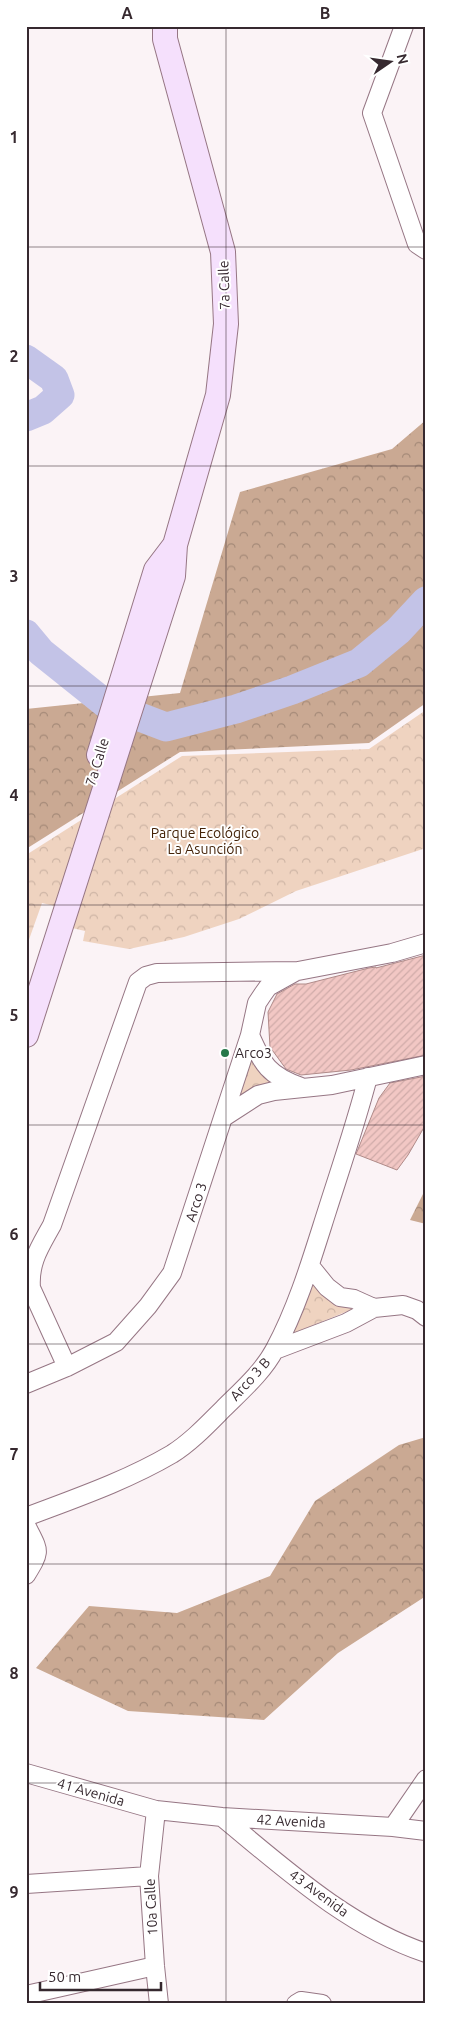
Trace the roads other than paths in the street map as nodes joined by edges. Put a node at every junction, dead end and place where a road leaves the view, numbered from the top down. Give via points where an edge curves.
1 (165, 26) edge
2 (404, 26) edge
3 (426, 250) edge
4 (426, 943) edge
5 (47, 945) junction
6 (298, 970) junction
7 (232, 971) junction
8 (26, 983) edge
9 (257, 1003) junction
10 (26, 1034) edge
11 (250, 1035) junction
12 (426, 1064) edge
13 (368, 1077) junction
14 (303, 1088) junction
15 (224, 1117) junction
16 (310, 1266) junction
17 (374, 1308) junction
18 (426, 1317) edge
19 (275, 1350) junction
20 (67, 1367) junction
21 (26, 1384) edge
22 (26, 1517) edge
23 (26, 1524) edge
24 (26, 1576) edge
25 (26, 1773) edge
26 (426, 1779) edge
27 (156, 1810) junction
28 (222, 1817) junction
29 (392, 1827) junction
30 (426, 1831) edge
31 (149, 1876) junction
32 (26, 1884) edge
33 (426, 1953) edge
34 (155, 1966) junction
35 (26, 1995) edge
36 (159, 2004) edge
37 (296, 2004) edge
38 (322, 2004) edge

1 - 5 main road, 7a Calle via 165,39 223,252 226,324 218,395 175,545
2 - 3 street via 372,113 417,244
4 - 6 street via 364,959
5 - 8 main road, 7a Calle
5 - 10 main road
6 - 7 street
6 - 9 street, Arco 3 via 268,987
7 - 9 street via 250,985
7 - 20 street via 157,973 138,982 52,1225 32,1263 31,1288
9 - 11 street, Arco 3
11 - 14 street via 265,1066 282,1080
11 - 15 street, Arco 3
12 - 13 street
13 - 14 street
13 - 16 street, Arco 3 B
14 - 15 street via 258,1095
15 - 20 street, Arco 3 via 172,1273 116,1342
16 - 17 street via 340,1297
16 - 19 street, Arco 3 B
17 - 18 street via 403,1305
17 - 19 street via 346,1323
19 - 22 street, Arco 3 B via 253,1379 198,1434 174,1453 131,1477
20 - 21 street, Arco 3
23 - 24 street via 38,1555
25 - 27 street, 41 Avenida
26 - 29 street
27 - 28 street, 42 Avenida
27 - 31 street, 10a Calle
28 - 29 street, 42 Avenida
28 - 33 street, 43 Avenida via 353,1918
29 - 30 street, 42 Avenida
31 - 32 street
31 - 34 street, 10a Calle
34 - 35 street
34 - 36 street, 10a Calle
37 - 38 street via 301,2001

